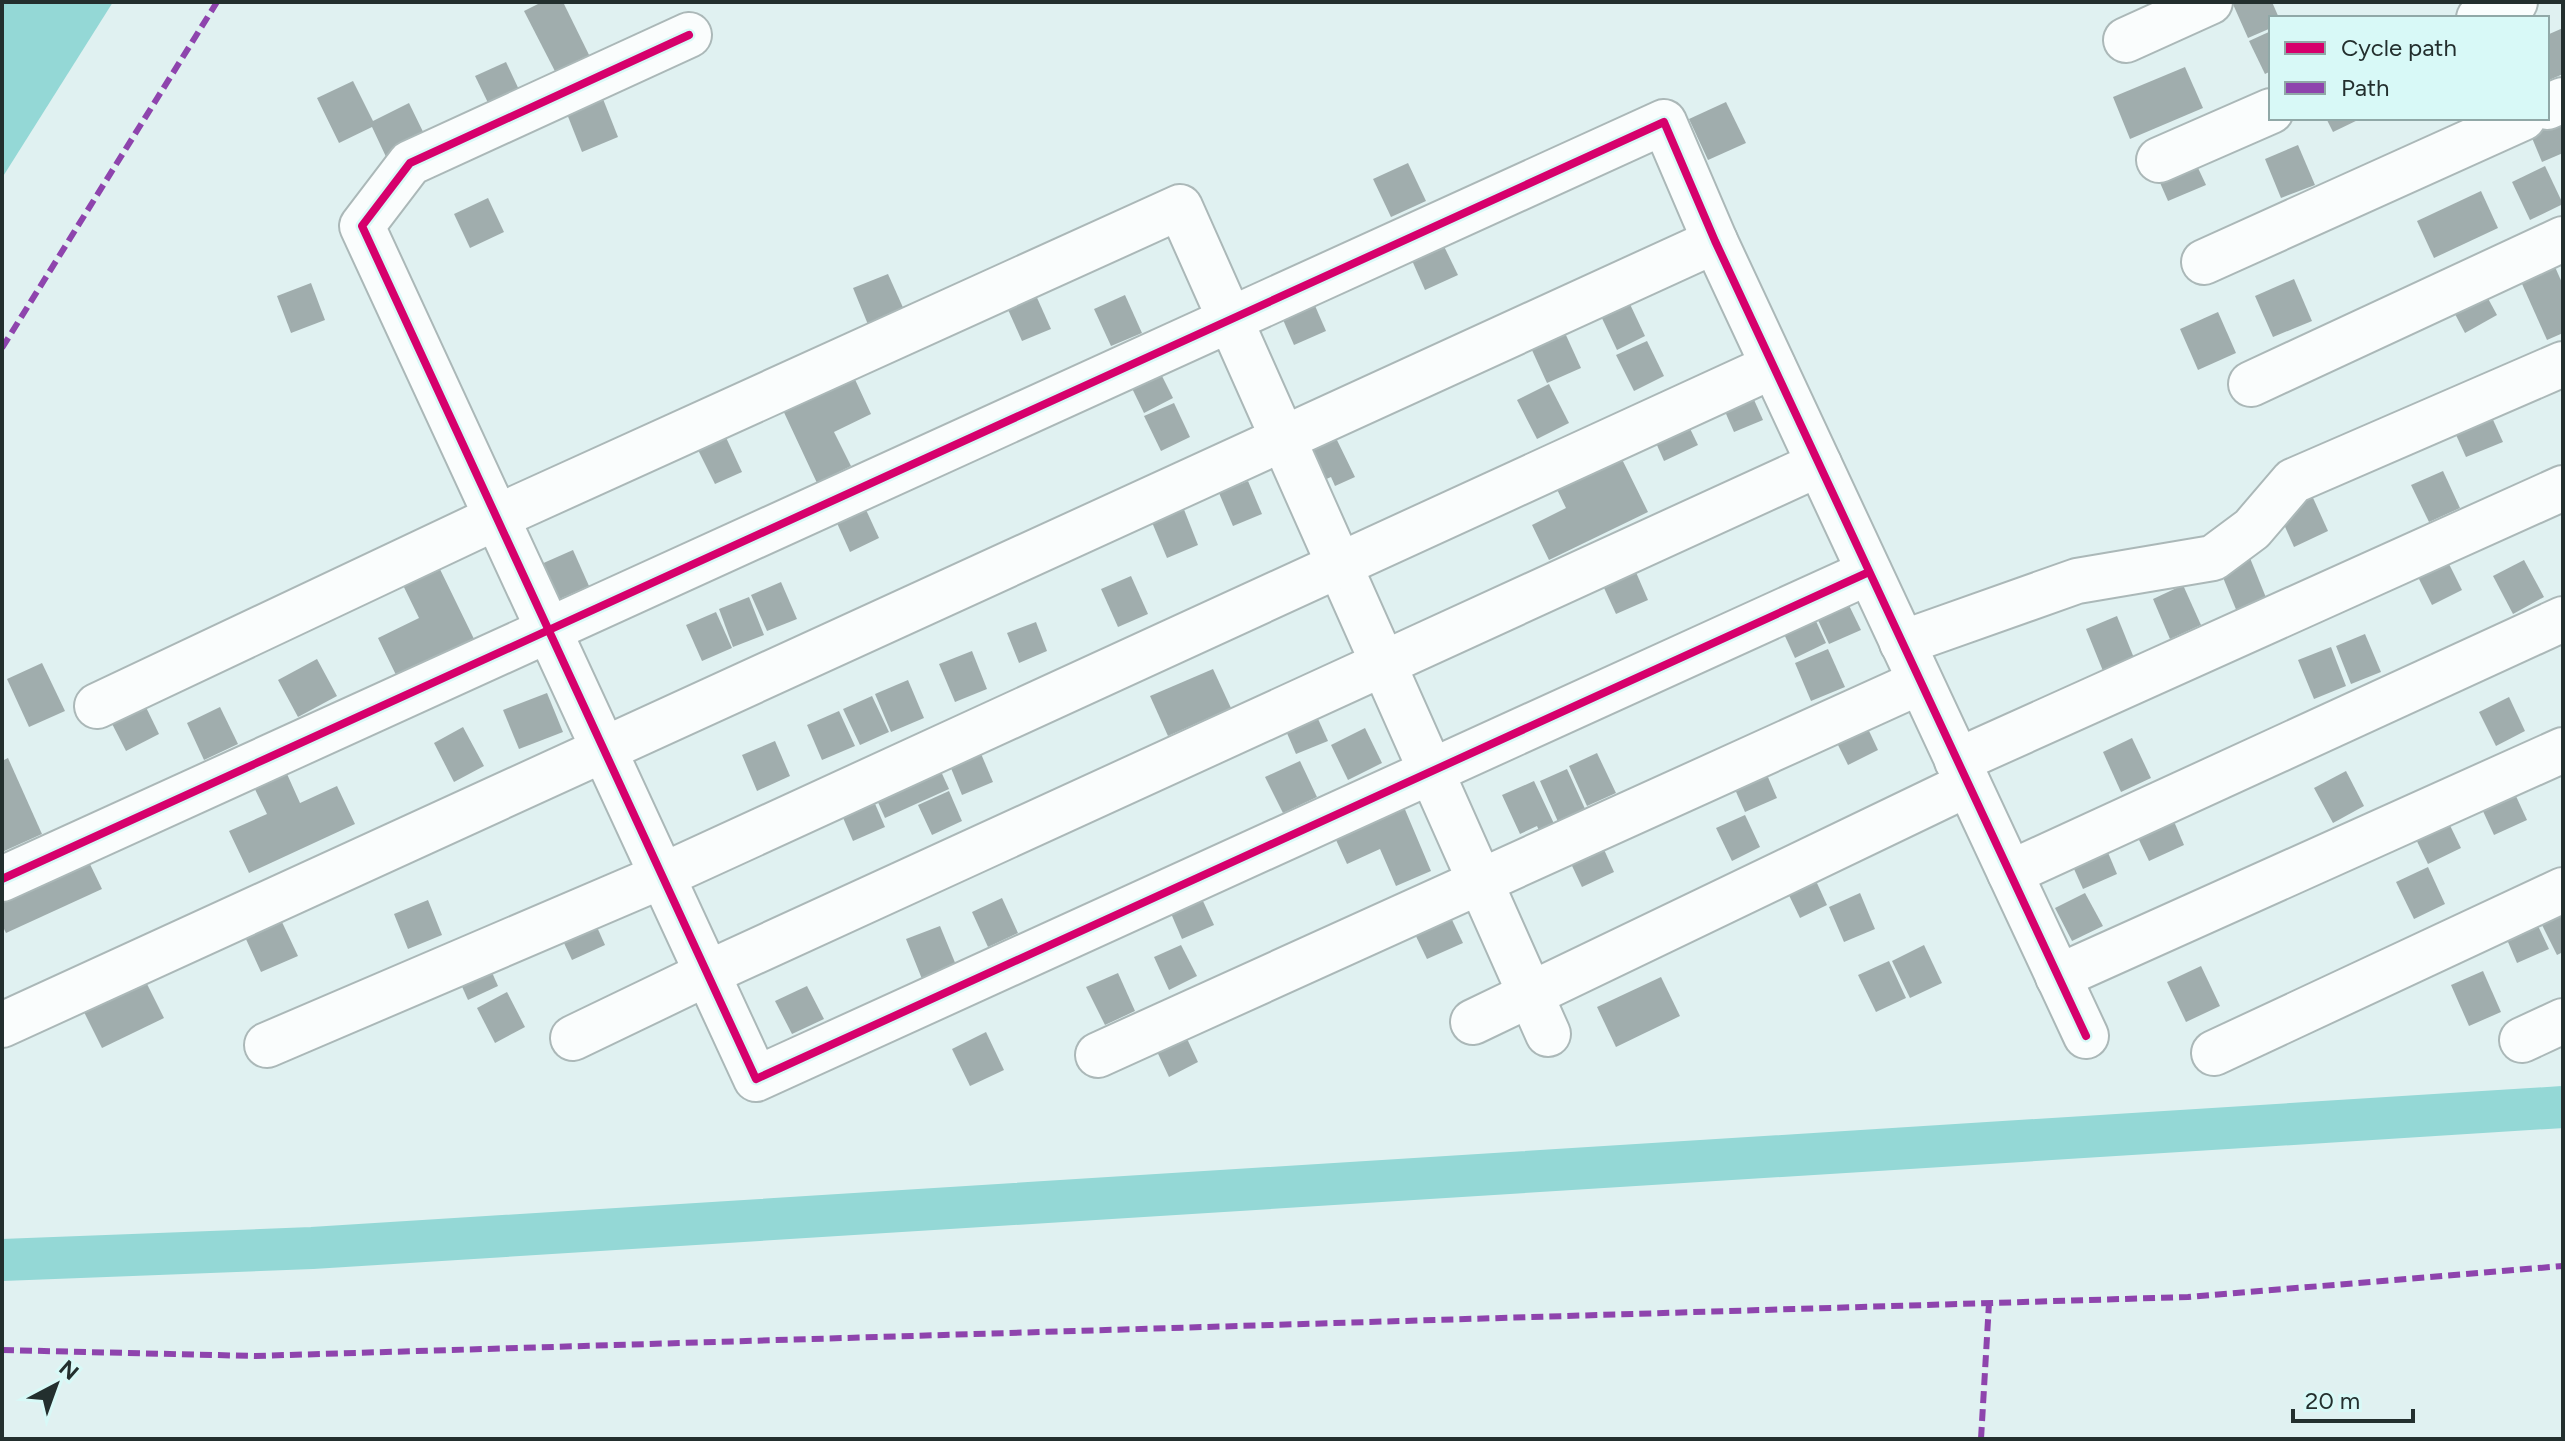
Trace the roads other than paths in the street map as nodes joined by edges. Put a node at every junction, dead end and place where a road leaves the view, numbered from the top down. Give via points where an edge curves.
1 (2210, 2) edge
2 (2515, 2) edge
3 (2484, 16) edge
4 (689, 35) dead end
5 (2126, 40) dead end
6 (2269, 112) edge
7 (2519, 120) edge
8 (2159, 160) dead end
9 (2563, 239) edge
10 (1715, 241) junction
11 (2204, 262) dead end
12 (1230, 320) junction
13 (2563, 364) edge
14 (1773, 366) junction
15 (2251, 384) dead end
16 (1283, 439) junction
17 (1819, 464) junction
18 (2563, 488) edge
19 (497, 517) junction
20 (1339, 565) junction
21 (1869, 572) junction
22 (2563, 619) edge
23 (549, 630) junction
24 (1911, 662) junction
25 (1383, 663) junction
26 (97, 706) dead end
27 (604, 749) junction
28 (2563, 750) edge
29 (1431, 772) junction
30 (1963, 773) junction
31 (2010, 873) junction
32 (662, 876) junction
33 (2, 879) edge
34 (1481, 882) junction
35 (2563, 890) edge
36 (708, 973) junction
37 (2058, 977) junction
38 (1530, 994) junction
39 (2563, 1021) edge
40 (1473, 1022) dead end
41 (2, 1025) edge
42 (1548, 1034) dead end
43 (2086, 1036) dead end
44 (573, 1038) dead end
45 (2522, 1040) dead end
46 (267, 1045) dead end
47 (2214, 1053) dead end
48 (1098, 1055) dead end

1 - 5 street
2 - 3 street
4 - 19 street via 410,163 362,226
6 - 8 street
7 - 11 street
9 - 15 street
10 - 12 street via 1664,122
10 - 14 street
10 - 16 street
12 - 16 street
12 - 19 street via 1180,207
12 - 23 street
13 - 24 street via 2293,481 2252,529 2213,558 2077,581
14 - 17 street
14 - 20 street
16 - 20 street
16 - 27 street
17 - 21 street
17 - 25 street
18 - 30 street
19 - 23 street
19 - 26 street
20 - 25 street
20 - 32 street
21 - 24 street
21 - 29 street
22 - 31 street
23 - 27 street
23 - 33 street
24 - 30 street
24 - 34 street
25 - 29 street
25 - 36 street
27 - 32 street
27 - 41 street
28 - 37 street
29 - 34 street
29 - 36 street via 756,1079
30 - 31 street
30 - 38 street
31 - 37 street
32 - 36 street
32 - 46 street
34 - 38 street
34 - 48 street
35 - 47 street
36 - 44 street
37 - 43 street
38 - 40 street
38 - 42 street
39 - 45 street

